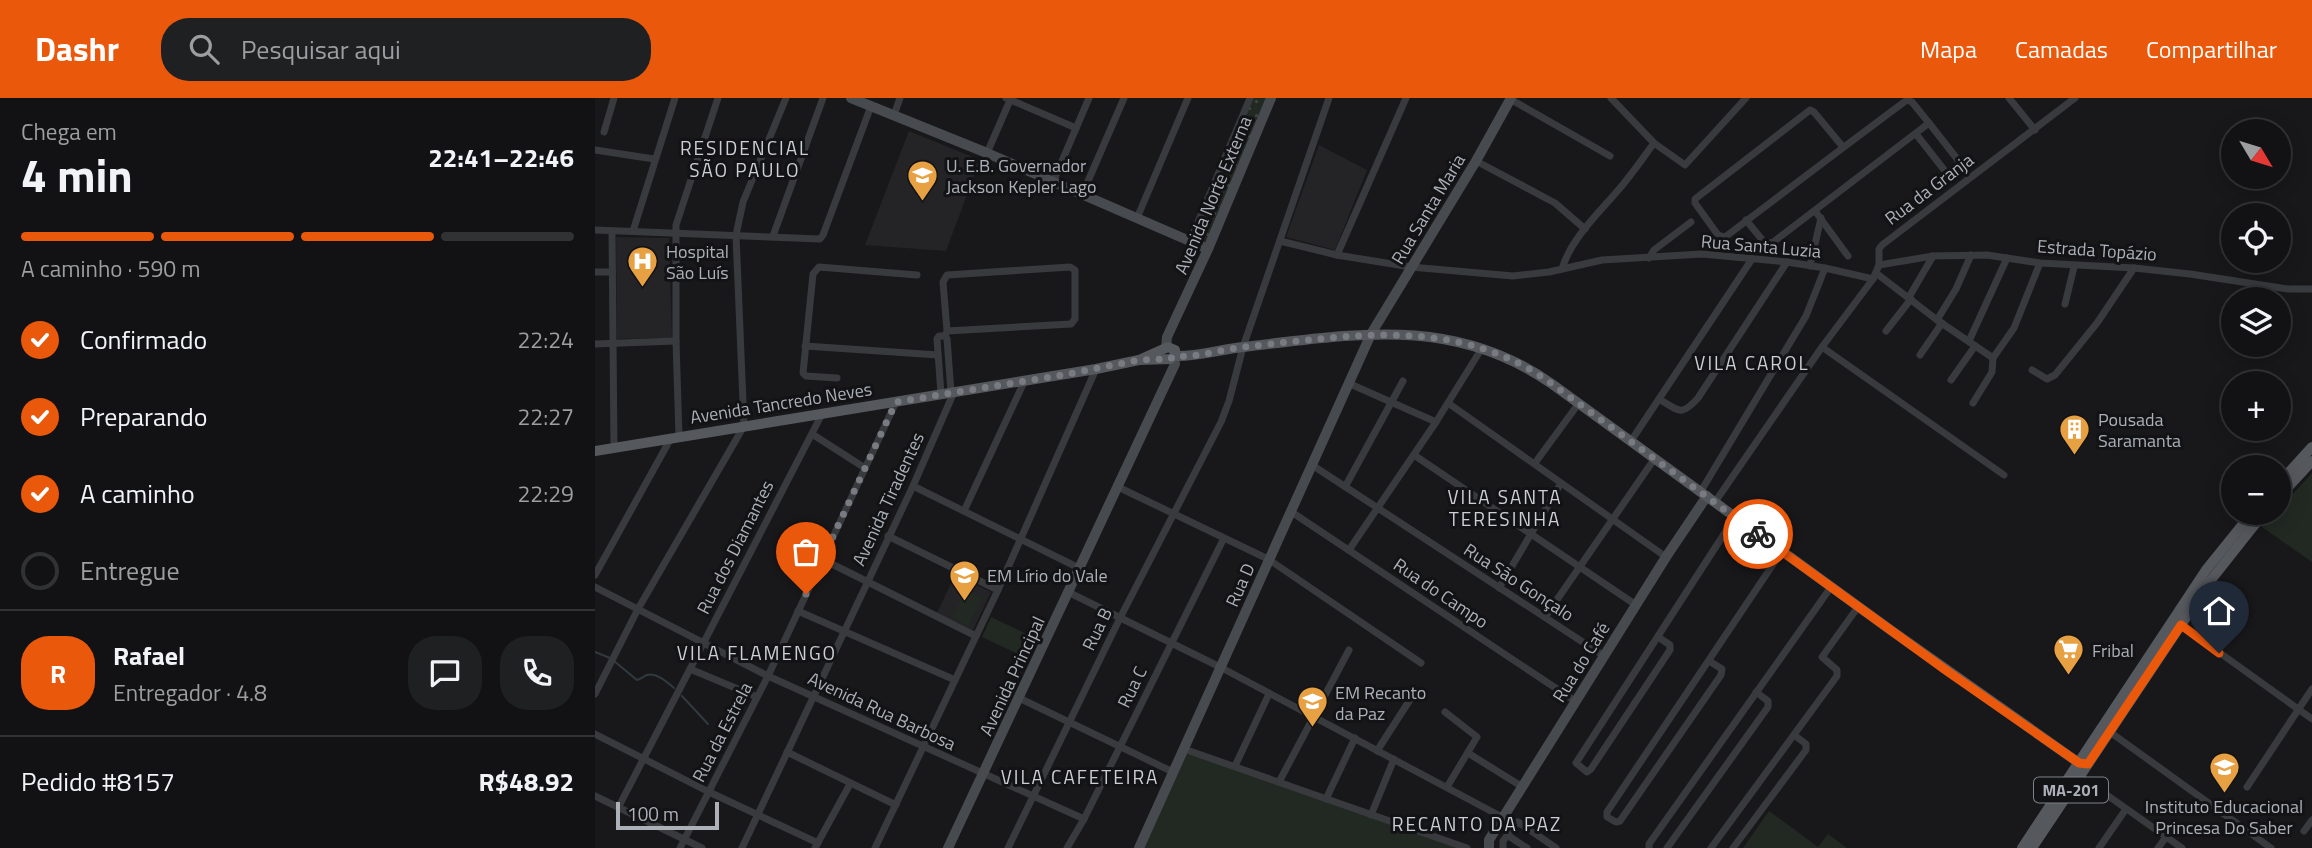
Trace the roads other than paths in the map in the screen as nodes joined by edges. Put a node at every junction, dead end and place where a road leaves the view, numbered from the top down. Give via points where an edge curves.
1 (614, 98) edge
2 (675, 98) edge
3 (718, 98) edge
4 (786, 98) edge
5 (823, 98) edge
6 (851, 98) edge
7 (900, 98) edge
8 (1089, 98) edge
9 (1124, 98) edge
10 (1188, 98) edge
11 (1250, 98) edge
12 (1271, 98) edge
13 (1329, 98) edge
14 (1406, 98) edge
15 (1611, 98) edge
16 (1745, 98) edge
17 (2009, 98) edge
18 (2075, 98) edge
19 (1009, 99) edge
20 (1510, 99) edge
21 (871, 106) junction
22 (894, 115) junction
23 (1929, 123) junction
24 (1076, 128) junction
25 (2035, 130) junction
26 (604, 132) dead end
27 (1916, 134) junction
28 (1654, 143) junction
29 (1843, 148) junction
30 (595, 150) edge
31 (987, 153) junction
32 (1610, 156) dead end
33 (654, 159) junction
34 (1476, 161) junction
35 (1053, 182) junction
36 (1082, 195) junction
37 (1815, 211) junction
38 (1137, 218) junction
39 (1821, 218) junction
40 (1747, 220) junction
41 (1691, 222) dead end
42 (1585, 229) junction
43 (595, 230) edge
44 (612, 231) junction
45 (632, 231) junction
46 (676, 233) junction
47 (736, 235) junction
48 (773, 236) junction
49 (1280, 241) junction
50 (1190, 242) junction
51 (1208, 249) junction
52 (1337, 255) junction
53 (1971, 255) junction
54 (1849, 256) dead end
55 (1933, 256) junction
56 (1649, 258) junction
57 (2007, 258) junction
58 (1752, 259) junction
59 (1787, 262) junction
60 (2040, 264) junction
61 (1810, 266) junction
62 (1411, 267) junction
63 (2074, 267) junction
64 (1825, 268) junction
65 (2134, 268) junction
66 (1562, 269) junction
67 (595, 272) edge
68 (612, 272) junction
69 (1876, 272) junction
70 (917, 275) dead end
71 (2312, 289) edge
72 (1910, 298) junction
73 (2065, 304) dead end
74 (1939, 321) junction
75 (1886, 331) dead end
76 (946, 333) junction
77 (1371, 334) junction
78 (675, 341) junction
79 (612, 343) junction
80 (1972, 343) junction
81 (595, 344) edge
82 (805, 346) junction
83 (1243, 347) junction
84 (1482, 347) junction
85 (1822, 347) junction
86 (1171, 353) junction
87 (938, 355) junction
88 (1920, 355) dead end
89 (1993, 358) junction
90 (1139, 360) junction
91 (1096, 369) junction
92 (2032, 370) dead end
93 (837, 379) dead end
94 (1025, 380) junction
95 (1951, 380) dead end
96 (1403, 381) dead end
97 (1348, 383) junction
98 (949, 393) junction
99 (1659, 399) junction
100 (896, 402) junction
101 (1392, 402) junction
102 (1448, 403) junction
103 (1579, 403) junction
104 (1973, 403) dead end
105 (822, 413) junction
106 (1436, 422) junction
107 (744, 426) junction
108 (812, 434) junction
109 (675, 438) junction
110 (1631, 441) junction
111 (2312, 447) edge
112 (614, 448) junction
113 (595, 451) edge
114 (1414, 455) junction
115 (1655, 458) junction
116 (2312, 461) edge
117 (1535, 463) junction
118 (1312, 465) junction
119 (865, 468) junction
120 (2291, 470) edge
121 (2004, 475) dead end
122 (1561, 483) junction
123 (2291, 484) edge
124 (913, 486) junction
125 (1118, 486) junction
126 (1345, 487) junction
127 (1708, 496) junction
128 (1378, 508) junction
129 (964, 511) junction
130 (1290, 511) junction
131 (1174, 512) junction
132 (1735, 517) junction
133 (1612, 519) junction
134 (2242, 525) edge
135 (2254, 525) edge
136 (1531, 534) junction
137 (888, 536) junction
138 (1224, 538) junction
139 (1021, 539) junction
140 (1349, 550) junction
141 (1782, 551) junction
142 (1666, 557) junction
143 (822, 559) junction
144 (1268, 559) junction
145 (1580, 566) junction
146 (1079, 568) junction
147 (595, 575) edge
148 (866, 581) junction
149 (595, 587) edge
150 (1831, 587) junction
151 (1499, 588) junction
152 (998, 590) junction
153 (1068, 592) junction
154 (1636, 605) junction
155 (1858, 607) junction
156 (638, 609) junction
157 (798, 611) junction
158 (1545, 617) junction
159 (1120, 618) junction
160 (2181, 625) junction
161 (842, 632) junction
162 (976, 636) junction
163 (1658, 637) junction
164 (703, 643) junction
165 (1171, 643) junction
166 (1349, 650) dead end
167 (1604, 656) junction
168 (1709, 661) junction
169 (1421, 663) dead end
170 (1220, 667) junction
171 (690, 669) junction
172 (768, 676) junction
173 (955, 680) junction
174 (2312, 689) edge
175 (1756, 692) junction
176 (595, 694) edge
177 (1269, 694) junction
178 (1413, 695) dead end
179 (757, 697) junction
180 (813, 697) junction
181 (1019, 698) junction
182 (1575, 701) junction
183 (2298, 709) junction
184 (1445, 712) dead end
185 (1312, 718) junction
186 (2312, 719) edge
187 (1070, 722) junction
188 (2110, 732) junction
189 (595, 734) edge
190 (1794, 734) junction
191 (1355, 738) junction
192 (1121, 747) junction
193 (923, 748) junction
194 (1184, 749) junction
195 (1377, 751) junction
196 (787, 752) junction
197 (1468, 753) junction
198 (644, 759) junction
199 (1394, 759) junction
200 (2084, 764) junction
201 (1235, 766) junction
202 (1173, 772) junction
203 (983, 774) junction
204 (2080, 776) junction
205 (1279, 782) junction
206 (850, 784) junction
207 (1521, 786) junction
208 (1447, 787) junction
209 (2247, 787) dead end
210 (709, 792) junction
211 (1033, 795) junction
212 (595, 796) edge
213 (1326, 799) junction
214 (896, 805) junction
215 (618, 807) junction
216 (2126, 809) junction
217 (758, 815) junction
218 (1371, 815) junction
219 (1502, 817) junction
220 (1084, 819) junction
221 (2312, 820) edge
222 (2304, 831) dead end
223 (1507, 835) junction
224 (2166, 837) junction
225 (684, 839) junction
226 (817, 845) edge
227 (680, 848) edge
228 (702, 848) edge
229 (742, 848) edge
230 (876, 848) edge
231 (949, 848) edge
232 (1009, 848) edge
233 (1067, 848) edge
234 (1139, 848) edge
235 (1467, 848) edge
236 (1489, 848) edge
237 (1503, 848) edge
238 (1527, 848) edge
239 (1556, 848) edge
240 (1649, 848) edge
241 (1667, 848) edge
242 (1711, 848) edge
243 (1733, 848) edge
244 (2022, 848) edge
245 (2032, 848) edge
246 (2099, 848) edge
247 (2158, 848) edge
248 (2182, 848) edge
249 (2270, 848) edge

1 - 26 street
2 - 33 street
3 - 46 street
4 - 47 street via 743,202
5 - 48 street
6 - 21 street
7 - 22 street
8 - 24 street
9 - 36 street
10 - 38 street
11 - 50 street, Avenida Norte Externa
12 - 51 street, Avenida Norte Externa
13 - 49 street, Rua B
14 - 52 street
15 - 28 street
16 - 28 street via 1688,164 1682,165
17 - 25 street
18 - 25 street, Rua da Granja
19 - 24 street
19 - 31 street
20 - 32 street
20 - 34 street, Rua Santa Maria
21 - 22 street
21 - 48 street via 823,235 817,239
22 - 31 street
23 - 27 street
23 - 27 street via 1958,165 1945,171
23 - 29 street via 1907,100
24 - 35 street
25 - 69 street, Rua da Granja via 1882,245
27 - 37 street
28 - 42 street
29 - 40 street
29 - 40 street via 1809,110 1694,201 1721,237
30 - 33 street
31 - 35 street
33 - 45 street
34 - 42 street via 1555,203
34 - 62 street, Rua Santa Maria
35 - 36 street
36 - 38 street
37 - 39 street
37 - 40 street via 1772,243 1764,242
38 - 50 street
39 - 54 street
39 - 61 street
41 - 56 street
42 - 66 street
43 - 44 street
44 - 45 street
44 - 68 street
45 - 46 street
46 - 47 street
46 - 78 street
47 - 48 street
47 - 107 street
49 - 52 street, Rua Santa Luzia
49 - 83 street, Rua B
50 - 51 street
51 - 86 street, Avenida Norte Externa via 1183,305
52 - 62 street, Rua Santa Luzia
53 - 55 street, Estrada Topázio
53 - 57 street, Estrada Topázio
53 - 74 street
55 - 69 street, Estrada Topázio
55 - 72 street
56 - 58 street, Rua Santa Luzia via 1702,254
56 - 66 street, Rua Santa Luzia via 1602,260
57 - 60 street, Estrada Topázio
57 - 80 street
58 - 59 street, Rua Santa Luzia
58 - 99 street
59 - 61 street, Rua Santa Luzia
59 - 99 street via 1698,398 1684,411
60 - 63 street, Estrada Topázio
60 - 89 street via 2014,328
61 - 64 street, Rua Santa Luzia
62 - 66 street, Rua Santa Luzia via 1513,276
62 - 77 street, Rua Santa Maria
63 - 65 street, Estrada Topázio
63 - 73 street
64 - 69 street, Rua Santa Luzia
64 - 127 street via 1806,316
65 - 71 street, Estrada Topázio
65 - 92 street via 2055,375 2047,379
67 - 68 street
68 - 79 street
69 - 72 street
69 - 85 street, Rua da Granja
70 - 82 street via 817,268
72 - 74 street
72 - 75 street
74 - 80 street
74 - 88 street
76 - 76 street via 943,282 947,275 1070,267 1075,271 1075,319 1071,324
76 - 87 street via 937,339
76 - 98 street
77 - 83 main road, Avenida Tancredo Neves
77 - 84 main road, Avenida Tancredo Neves via 1421,335
77 - 97 street, Rua D
78 - 79 street
78 - 109 street
79 - 81 street
79 - 112 street
80 - 89 street
80 - 95 street
82 - 87 street
82 - 93 street via 805,375
83 - 86 main road, Avenida Tancredo Neves
83 - 131 street, Rua B via 1221,422
84 - 102 street
84 - 103 main road, Avenida Tancredo Neves via 1518,362
85 - 121 street
85 - 127 street, Rua da Granja
86 - 90 main road, Avenida Tancredo Neves
86 - 90 main road, Avenida Tancredo Neves
86 - 125 street, Avenida Principal
87 - 98 street
89 - 104 street via 1992,372
90 - 91 main road, Avenida Tancredo Neves
91 - 94 main road, Avenida Tancredo Neves
91 - 139 street
94 - 98 main road, Avenida Tancredo Neves
94 - 129 street
96 - 101 street
97 - 101 street
97 - 118 street, Rua D
98 - 100 main road, Avenida Tancredo Neves
98 - 124 street, Avenida Tiradentes
99 - 110 street
100 - 105 main road, Avenida Tancredo Neves
100 - 119 street, Rua da Estrela
101 - 106 street
101 - 126 street
102 - 106 street
102 - 117 street
103 - 110 main road, Avenida Tancredo Neves
103 - 117 street
105 - 107 main road, Avenida Tancredo Neves
105 - 108 street, Rua dos Diamantes
106 - 114 street
107 - 109 main road, Avenida Tancredo Neves
107 - 156 street
108 - 119 street
108 - 164 street, Rua dos Diamantes
109 - 112 main road, Avenida Tancredo Neves
109 - 147 street
110 - 115 main road, Avenida Tancredo Neves
111 - 120 main road
112 - 113 main road, Avenida Tancredo Neves
114 - 128 street
114 - 136 street
115 - 127 main road, Avenida Tancredo Neves
115 - 133 street
116 - 123 main road
117 - 122 street
118 - 126 street, Rua São Gonçalo
118 - 130 street, Rua D
119 - 143 street, Rua da Estrela
122 - 133 street
122 - 136 street
124 - 129 street
124 - 137 street, Avenida Tiradentes
125 - 131 street
125 - 146 street, Avenida Principal
126 - 128 street, Rua São Gonçalo
127 - 132 main road, Avenida Tancredo Neves
127 - 142 street, Rua do Café
128 - 140 street
128 - 151 street, Rua São Gonçalo
129 - 139 street
130 - 140 street, Rua do Campo
130 - 144 street, Rua D
131 - 138 street
131 - 159 street, Rua B
132 - 141 main road, Avenida Tancredo Neves
132 - 163 street
133 - 142 street
133 - 145 street
134 - 200 main road, MA-201 via 2206,570
135 - 160 main road, MA-201
136 - 145 street
136 - 151 street
137 - 148 street, Avenida Tiradentes
137 - 152 street
138 - 144 street
138 - 165 street, Rua C
139 - 146 street
139 - 152 street
140 - 182 street, Rua do Campo
141 - 150 main road, Avenida Tancredo Neves
141 - 168 street
142 - 154 street, Rua do Café
143 - 148 street
143 - 157 street, Rua da Estrela
144 - 169 street
144 - 170 street, Rua D
145 - 154 street
145 - 158 street
146 - 153 street, Avenida Principal
148 - 161 street, Avenida Tiradentes
148 - 162 street
149 - 156 street, Avenida Rua Barbosa
150 - 155 main road, Avenida Tancredo Neves
150 - 175 street
151 - 158 street, Rua São Gonçalo
152 - 162 street
153 - 159 street
153 - 181 street, Avenida Principal
154 - 167 street, Rua do Café
155 - 190 street via 1823,655 1837,676
155 - 200 main road, Avenida Tancredo Neves
156 - 164 street, Avenida Rua Barbosa
156 - 176 street
157 - 161 street
157 - 172 street, Rua da Estrela
158 - 167 street, Rua São Gonçalo
159 - 165 street
159 - 187 street, Rua B
160 - 183 street
160 - 188 main road, MA-201
161 - 173 street
161 - 180 street, Avenida Tiradentes
162 - 173 street
163 - 163 street via 1576,763 1587,772 1670,650
164 - 171 street, Rua dos Diamantes
164 - 172 street, Avenida Rua Barbosa
165 - 170 street
165 - 192 street, Rua C
166 - 185 street
167 - 182 street, Rua do Café
168 - 168 street via 1607,812 1607,817 1620,821 1721,675 1722,669
170 - 177 street
170 - 194 street, Rua D
171 - 179 street
171 - 198 street, Rua dos Diamantes
172 - 179 street, Rua da Estrela
172 - 180 street, Avenida Rua Barbosa
173 - 193 street
174 - 183 street
175 - 240 street
175 - 241 street via 1768,701 1768,707
177 - 185 street
177 - 201 street
178 - 195 street
179 - 210 street, Rua da Estrela
180 - 193 street, Avenida Rua Barbosa
180 - 196 street, Avenida Tiradentes
181 - 187 street
181 - 203 street, Avenida Principal
182 - 207 street, Rua do Café
183 - 186 street
183 - 209 street
184 - 197 street via 1477,737
185 - 191 street
185 - 205 street
187 - 192 street
187 - 211 street, Rua B
188 - 200 main road, MA-201
188 - 249 street
189 - 198 street
190 - 242 street
190 - 243 street via 1807,750
191 - 195 street
191 - 213 street
192 - 202 street
192 - 220 street, Rua C
193 - 203 street, Avenida Rua Barbosa
193 - 214 street
194 - 201 street
194 - 202 street, Rua D
195 - 199 street
196 - 206 street
196 - 217 street, Avenida Tiradentes
197 - 207 street
197 - 208 street
198 - 210 street
198 - 215 street, Rua dos Diamantes
199 - 208 street
199 - 218 street
200 - 204 main road, MA-201
200 - 244 main road, MA-201
201 - 205 street
202 - 234 street, Rua D
203 - 211 street, Avenida Rua Barbosa
203 - 231 street, Avenida Principal
204 - 216 street
204 - 245 main road, MA-201
205 - 213 street
206 - 214 street
206 - 226 street
207 - 219 street, Rua do Café
208 - 219 street
210 - 217 street
210 - 225 street, Rua da Estrela
211 - 220 street, Avenida Rua Barbosa
211 - 232 street, Rua B
212 - 215 street
213 - 218 street
214 - 230 street
215 - 225 street
216 - 224 street
216 - 246 street
217 - 226 street
217 - 229 street, Avenida Tiradentes
218 - 235 street
219 - 236 street, Rua do Café
220 - 233 street, Rua C
221 - 222 street
223 - 237 street
223 - 238 street
223 - 239 street via 1518,822
224 - 247 street
224 - 248 street
225 - 227 street, Rua da Estrela
225 - 228 street

